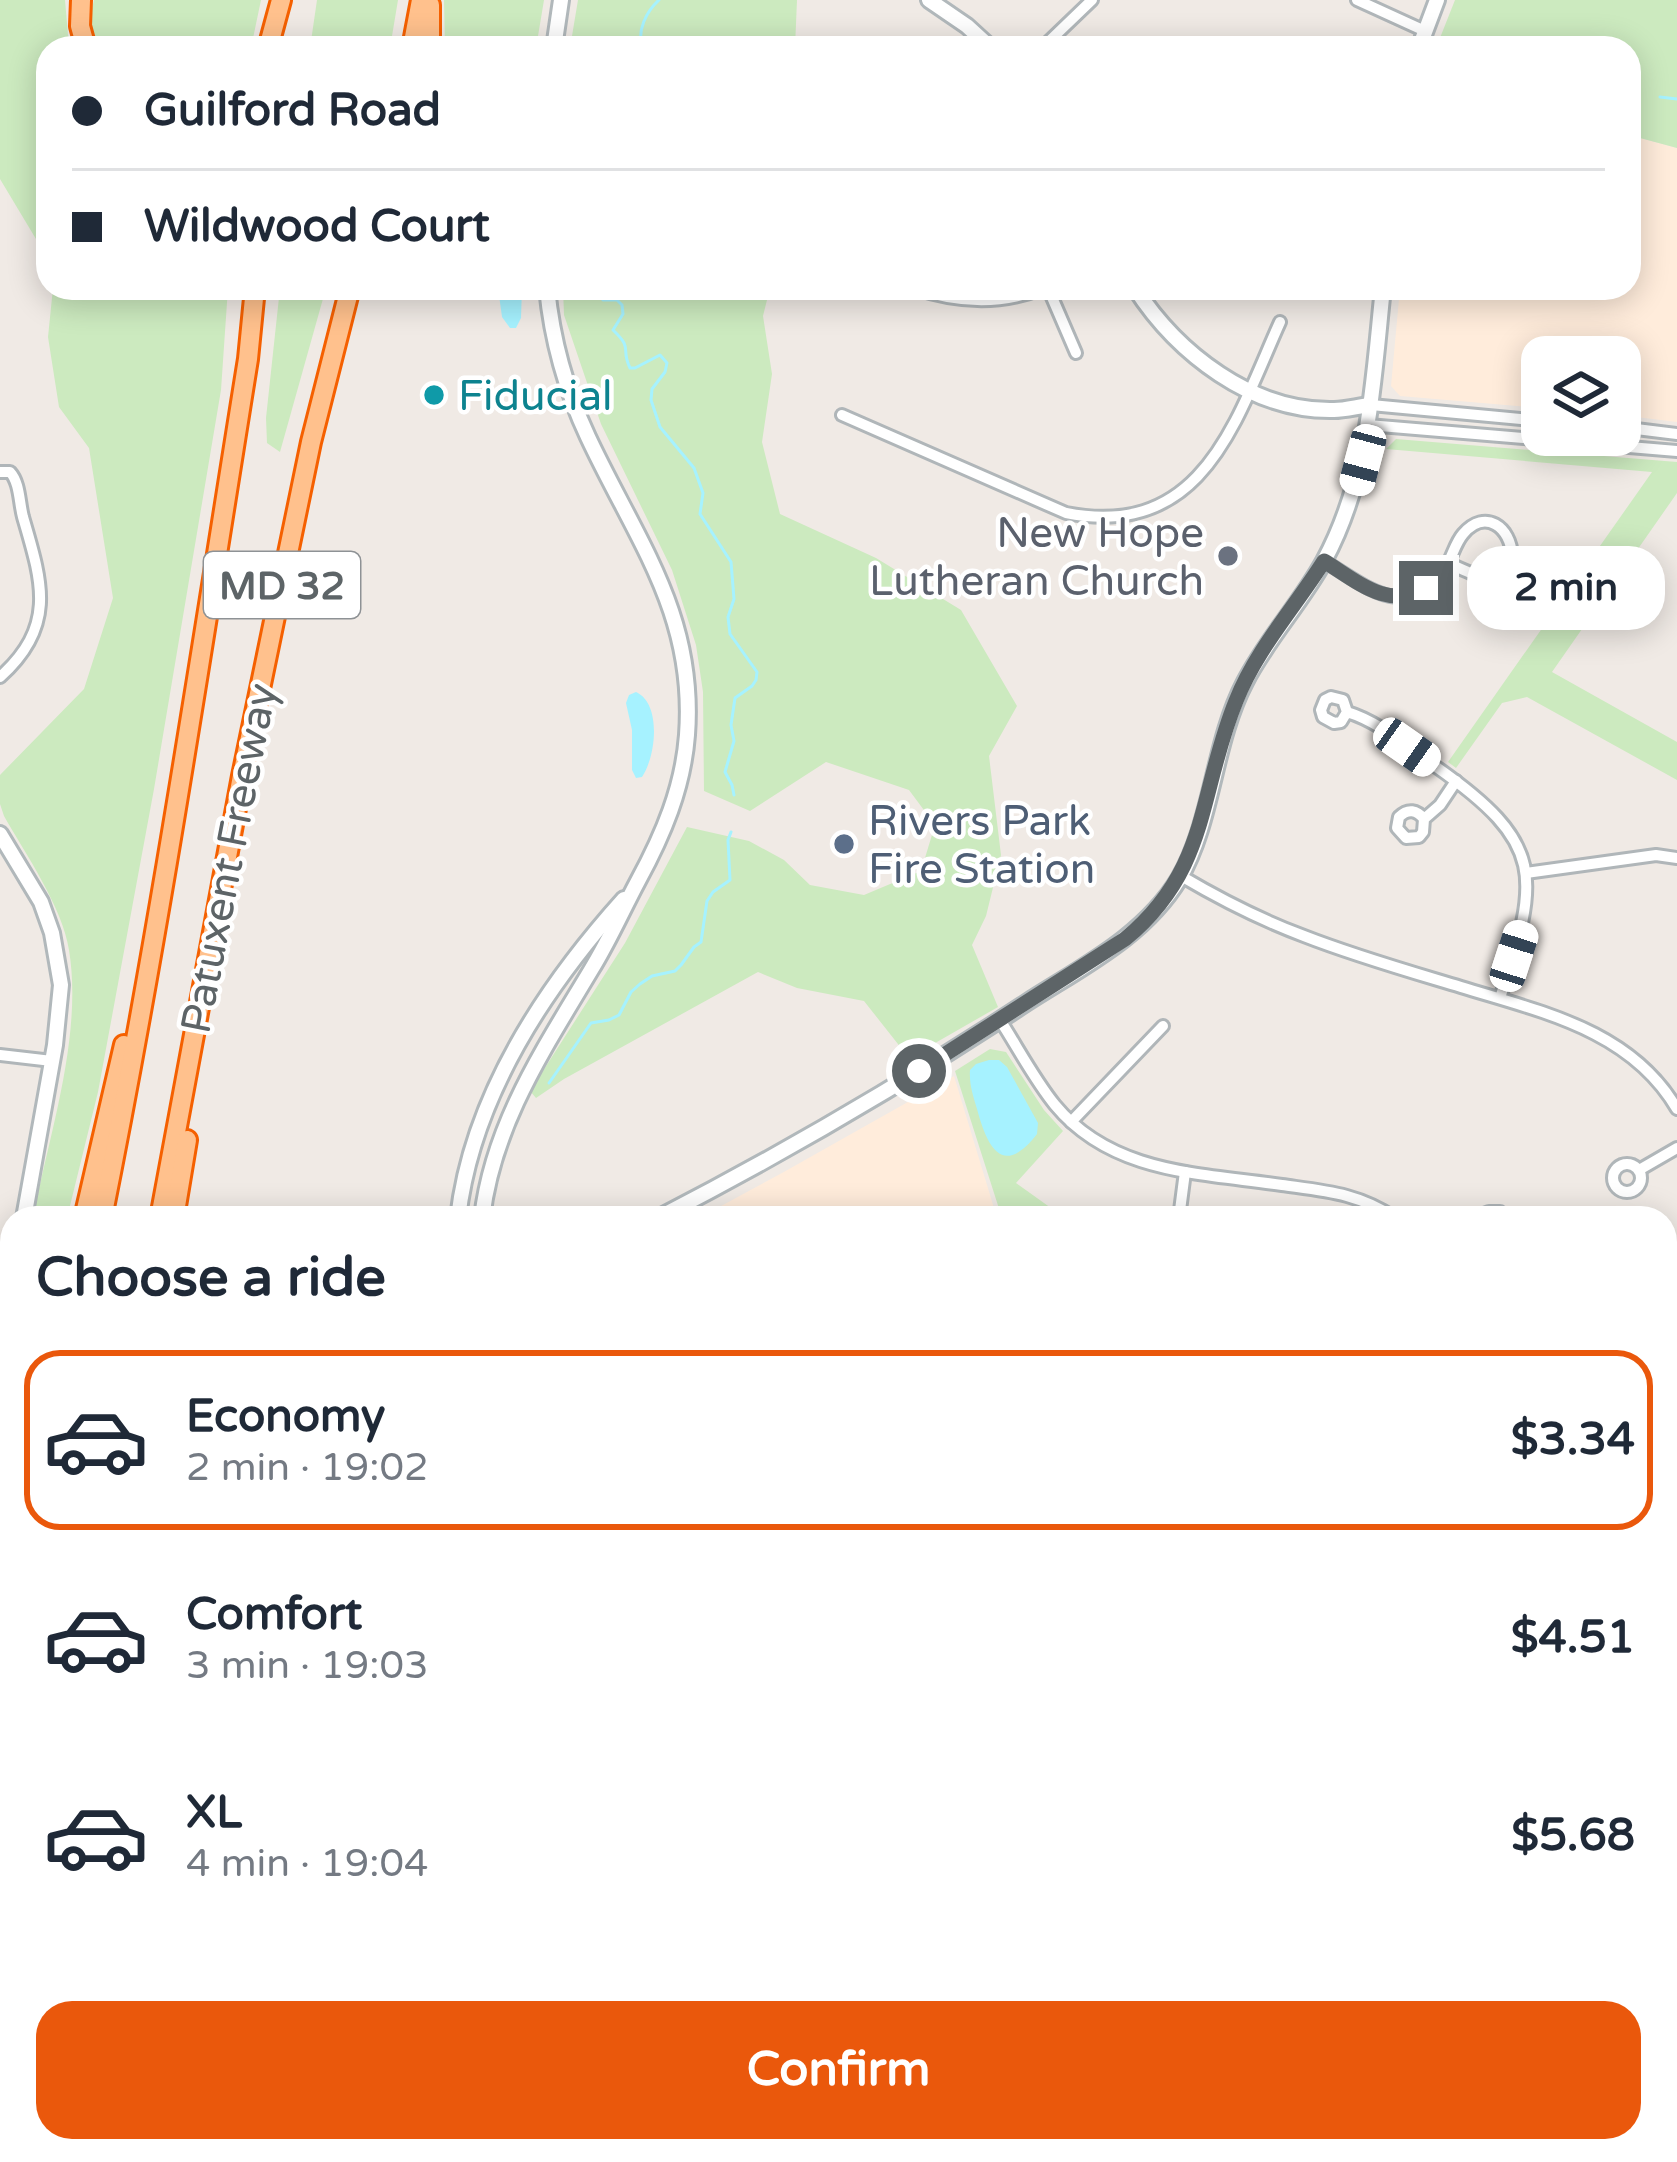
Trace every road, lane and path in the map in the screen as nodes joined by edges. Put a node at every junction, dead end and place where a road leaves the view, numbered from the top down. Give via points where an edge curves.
1 (81, 0) edge
2 (285, 0) edge
3 (421, 0) edge
4 (430, 0) edge
5 (560, 0) edge
6 (928, 0) edge
7 (1092, 0) edge
8 (1357, 0) edge
9 (1436, 0) edge
10 (1424, 31) junction
11 (83, 36) edge
12 (272, 36) edge
13 (281, 36) edge
14 (414, 36) edge
15 (430, 36) edge
16 (555, 36) edge
17 (978, 36) edge
18 (1054, 36) edge
19 (1423, 36) edge
20 (254, 300) edge
21 (347, 300) edge
22 (549, 300) edge
23 (1052, 300) edge
24 (1144, 300) edge
25 (1382, 300) edge
26 (1280, 322) dead end
27 (1076, 352) dead end
28 (1249, 390) junction
29 (1371, 405) junction
30 (1333, 410) junction
31 (842, 415) dead end
32 (1521, 419) edge
33 (1369, 425) junction
34 (1641, 430) edge
35 (1677, 434) edge
36 (1677, 452) edge
37 (0, 472) edge
38 (17, 495) junction
39 (0, 499) edge
40 (1324, 561) junction
41 (1448, 562) junction
42 (0, 676) edge
43 (1347, 712) dead end
44 (1456, 782) junction
45 (1424, 819) dead end
46 (173, 823) junction
47 (0, 834) edge
48 (1677, 858) edge
49 (1526, 873) junction
50 (1181, 876) junction
51 (221, 884) junction
52 (636, 886) junction
53 (1500, 998) junction
54 (1000, 1020) junction
55 (1163, 1026) dead end
56 (0, 1054) edge
57 (52, 1060) junction
58 (1677, 1109) edge
59 (1071, 1122) junction
60 (1677, 1148) edge
61 (1639, 1170) dead end
62 (1185, 1172) junction
63 (26, 1206) edge
64 (87, 1206) edge
65 (104, 1206) edge
66 (162, 1206) edge
67 (176, 1206) edge
68 (460, 1206) edge
69 (484, 1206) edge
70 (680, 1206) edge
71 (1181, 1206) edge
72 (1374, 1206) edge

1 - 11 highway
2 - 12 highway
2 - 13 highway
3 - 14 highway
4 - 15 highway
5 - 16 street
6 - 17 street
7 - 18 street
8 - 10 street
9 - 10 street
10 - 19 street
20 - 46 highway, Patuxent Freeway / MD 32
21 - 51 highway, Patuxent Freeway / MD 32
22 - 52 street via 575,406 656,568 686,672 683,768 666,827
23 - 27 street
24 - 28 street via 1182,346
25 - 29 street
26 - 28 street
28 - 30 street
28 - 31 street via 1203,472 1175,496 1118,515 1049,507
29 - 30 street
29 - 32 street
29 - 33 street
30 - 33 street
33 - 36 street
33 - 40 street via 1354,493
34 - 35 street
37 - 38 street via 13,474
38 - 39 street
38 - 42 street via 42,603 33,637
40 - 41 street via 1397,598 1426,588
40 - 50 street via 1236,700
41 - 41 street via 1493,575 1508,565 1510,538 1497,525 1475,525
43 - 44 street
44 - 45 street
44 - 49 street via 1506,826
46 - 64 highway
46 - 65 highway, Patuxent Freeway / MD 32
47 - 57 street via 52,933 61,985
48 - 49 street
49 - 53 street via 1526,912
50 - 53 street via 1305,937
50 - 54 street via 1125,939
51 - 66 highway, Patuxent Freeway / MD 32
51 - 67 highway
52 - 68 street via 501,1073
52 - 69 street via 511,1110
53 - 58 street via 1619,1046
54 - 59 street
54 - 70 street
55 - 59 street
56 - 57 street
57 - 63 street
59 - 62 street via 1131,1160
60 - 61 street
62 - 71 street
62 - 72 street via 1335,1192

